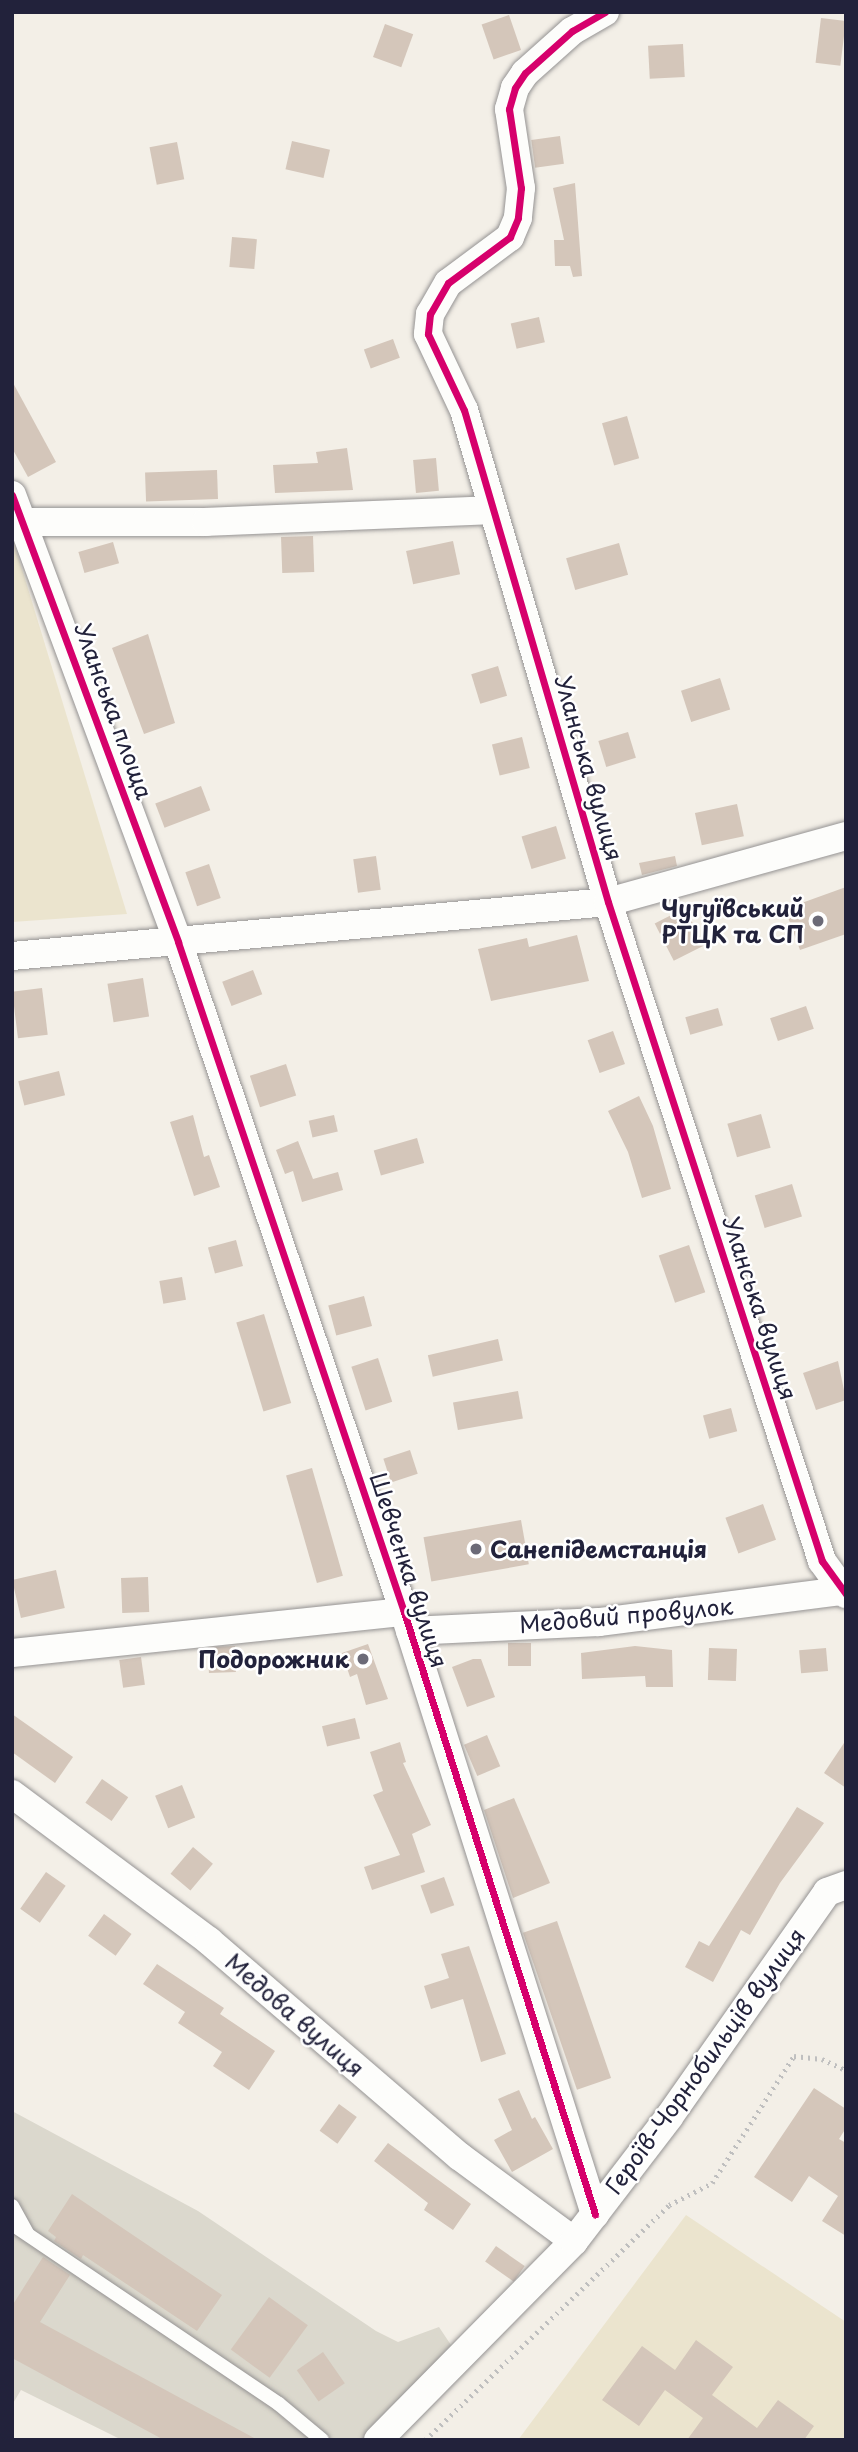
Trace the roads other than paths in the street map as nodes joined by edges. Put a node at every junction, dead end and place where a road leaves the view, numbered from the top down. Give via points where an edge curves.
1 (606, 12) edge
2 (12, 495) edge
3 (493, 510) junction
4 (23, 522) junction
5 (846, 836) edge
6 (608, 902) junction
7 (178, 942) junction
8 (12, 956) edge
9 (844, 1593) edge
10 (407, 1622) junction
11 (12, 1653) edge
12 (12, 1794) edge
13 (836, 1889) edge
14 (12, 2206) edge
15 (595, 2214) junction
16 (12, 2224) edge
17 (27, 2234) junction
18 (574, 2241) junction
19 (322, 2440) edge
20 (378, 2440) edge

1 - 3 street, Уланська вулиця via 572,31 525,73 515,88 509,109 520,188 518,218 510,237 448,283 430,314 428,334 464,410
2 - 4 street, Уланська площа
3 - 4 street via 219,521
3 - 6 street, Уланська вулиця
4 - 7 street, Уланська площа
5 - 6 street
6 - 7 street
6 - 9 street, Уланська вулиця via 822,1561
7 - 8 street
7 - 10 street, Шевченка вулиця
9 - 10 street, Медовий провулок via 599,1622
10 - 11 street, Медовий провулок
10 - 15 street, Шевченка вулиця
12 - 18 street, Медова вулиця via 209,1941 459,2156
13 - 15 street, Героїв-Чорнобильців вулиця
14 - 17 lane
15 - 18 street, Героїв-Чорнобильців вулиця
16 - 17 lane
17 - 19 lane via 279,2404
18 - 20 street, Героїв-Чорнобильців вулиця

